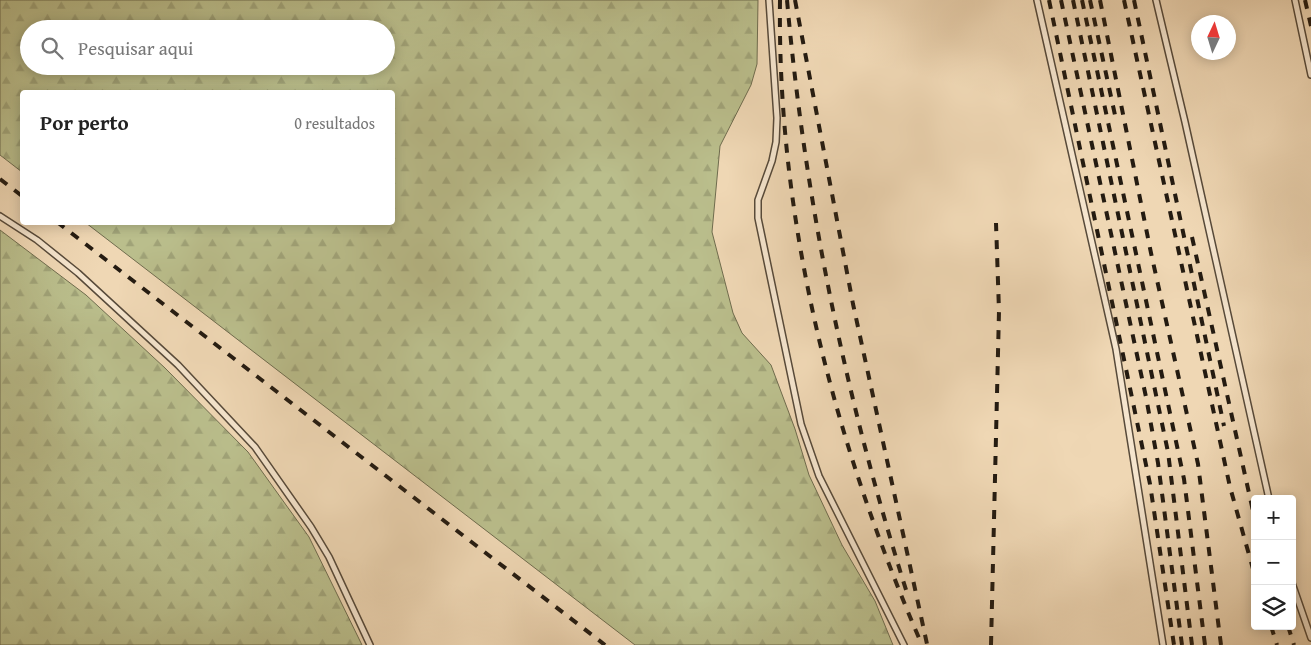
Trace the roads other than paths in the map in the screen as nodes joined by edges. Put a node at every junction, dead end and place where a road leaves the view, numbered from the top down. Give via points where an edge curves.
1 (769, 0) edge
2 (1037, 0) edge
3 (1156, 0) edge
4 (1295, 0) edge
5 (1311, 75) edge
6 (0, 216) edge
7 (1268, 495) edge
8 (1293, 585) edge
9 (1311, 638) edge
10 (370, 645) edge
11 (904, 645) edge
12 (1164, 645) edge

1 - 11 lane via 776,142 758,200 758,218 801,424 819,476
2 - 12 lane via 1116,348
3 - 7 lane
4 - 5 lane
6 - 10 lane via 78,272 178,365 255,446 329,557
8 - 9 lane

